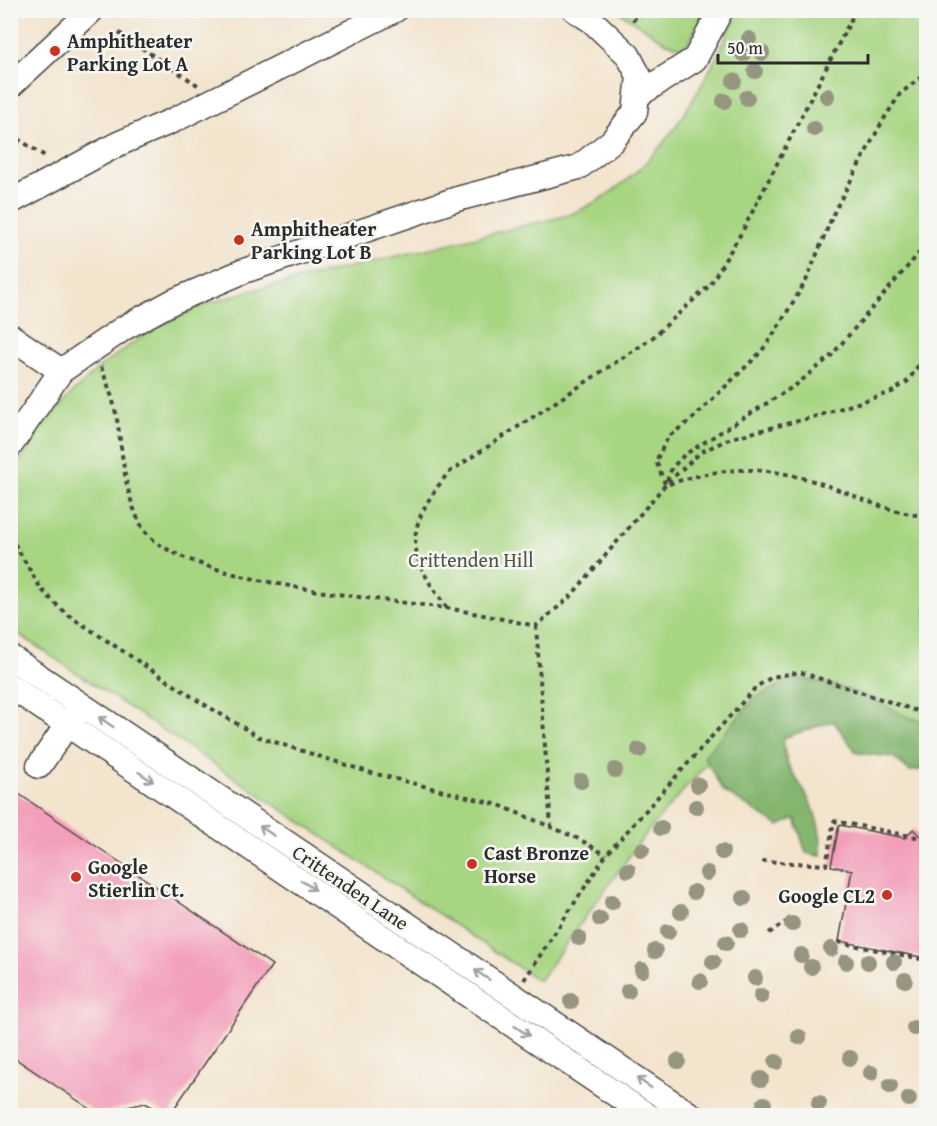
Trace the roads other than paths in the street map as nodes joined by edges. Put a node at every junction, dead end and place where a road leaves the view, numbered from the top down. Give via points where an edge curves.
1 (92, 10) edge
2 (395, 10) edge
3 (575, 10) edge
4 (721, 10) edge
5 (10, 86) edge
6 (638, 94) junction
7 (10, 202) edge
8 (10, 336) edge
9 (61, 371) junction
10 (10, 446) edge
11 (10, 657) edge
12 (10, 686) edge
13 (74, 714) junction
14 (39, 766) dead end
15 (648, 1116) edge
16 (692, 1116) edge

1 - 5 street
2 - 7 street via 118,144
3 - 6 street via 628,55 639,76
4 - 6 street via 695,59
6 - 9 street via 635,112 622,130 579,166 457,199 244,270 124,328
8 - 9 street
9 - 10 street
11 - 13 street, Crittenden Lane
12 - 13 street, Crittenden Lane
13 - 14 street
13 -> 15 street, Crittenden Lane
16 -> 13 street, Crittenden Lane via 514,996

